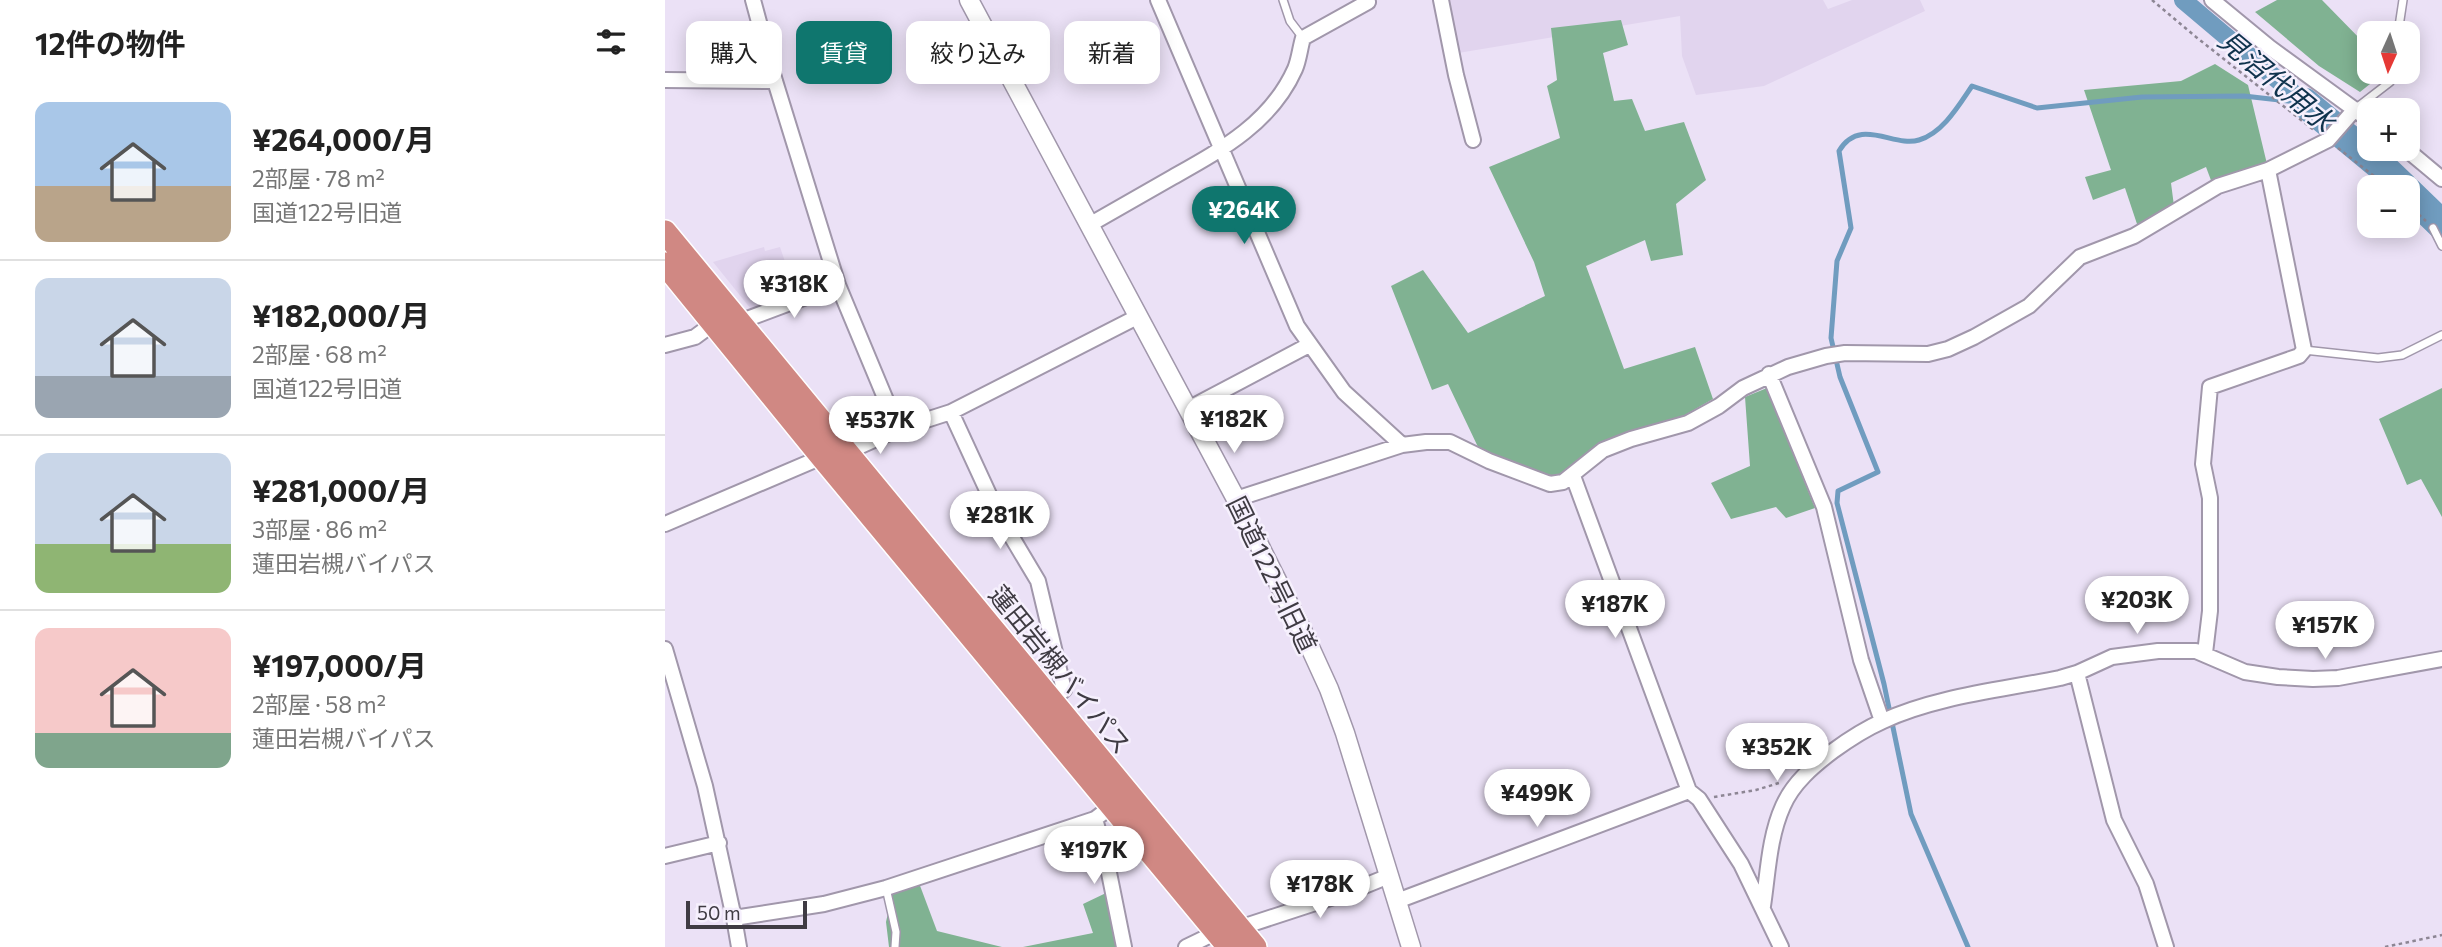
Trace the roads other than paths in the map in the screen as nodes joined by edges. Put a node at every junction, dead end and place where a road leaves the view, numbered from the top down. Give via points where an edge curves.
1 (753, 0) edge
2 (969, 0) edge
3 (1158, 0) edge
4 (1283, 0) edge
5 (1441, 0) edge
6 (2212, 0) edge
7 (2403, 0) edge
8 (1371, 1) edge
9 (759, 21) edge
10 (2400, 21) edge
11 (1303, 38) junction
12 (665, 80) edge
13 (686, 80) edge
14 (776, 84) edge
15 (2387, 84) edge
16 (2351, 113) junction
17 (2357, 115) edge
18 (1473, 140) dead end
19 (1222, 149) junction
20 (2420, 160) edge
21 (2268, 170) junction
22 (2442, 178) edge
23 (1089, 225) junction
24 (2433, 228) dead end
25 (665, 232) edge
26 (2442, 246) edge
27 (665, 264) edge
28 (838, 285) junction
29 (1139, 316) junction
30 (739, 322) junction
31 (714, 323) junction
32 (2442, 335) edge
33 (665, 345) edge
34 (1309, 345) junction
35 (2304, 350) junction
36 (1769, 374) junction
37 (1188, 409) junction
38 (951, 412) junction
39 (898, 429) junction
40 (1402, 445) junction
41 (847, 452) junction
42 (822, 457) junction
43 (1573, 476) junction
44 (1236, 499) junction
45 (665, 524) edge
46 (665, 649) edge
47 (2205, 653) junction
48 (2442, 659) edge
49 (2077, 673) junction
50 (1051, 701) junction
51 (1882, 721) junction
52 (1694, 795) junction
53 (1104, 812) junction
54 (719, 843) junction
55 (665, 856) edge
56 (1389, 876) junction
57 (886, 888) junction
58 (1397, 901) junction
59 (1763, 906) junction
60 (734, 918) junction
61 (1228, 935) edge
62 (739, 947) edge
63 (895, 947) edge
64 (1123, 947) edge
65 (1186, 947) edge
66 (1255, 947) edge
67 (1411, 947) edge
68 (1781, 947) edge
69 (2166, 947) edge

1 - 9 street
2 - 23 street, 国道122号旧道
3 - 19 street
4 - 11 lane via 1290,21
5 - 18 street
6 - 16 street
7 - 10 lane
8 - 11 street
11 - 19 street via 1296,68 1283,91 1246,133
12 - 13 street
14 - 28 street
15 - 16 lane
16 - 17 street
16 - 21 street via 2330,138
19 - 23 street
19 - 34 street
20 - 22 street
21 - 35 street
21 - 36 street via 2218,186 2134,236 2080,257 2029,306 1948,349 1929,354 1836,355
23 - 29 street, 国道122号旧道
24 - 26 lane
25 - 30 highway, 蓮田岩槻バイパス
27 - 31 highway, 蓮田岩槻バイパス
28 - 30 street
28 - 39 street
29 - 37 street, 国道122号旧道
29 - 38 street
30 - 41 highway, 蓮田岩槻バイパス
31 - 33 street via 695,337
31 - 42 highway, 蓮田岩槻バイパス
32 - 35 lane via 2402,355 2378,358
34 - 37 street
34 - 40 street via 1345,392
35 - 47 street via 2299,356 2210,387 2203,464 2210,498 2210,611
36 - 43 street via 1688,423 1603,450
36 - 51 street via 1824,507 1861,660
37 - 44 street, 国道122号旧道
38 - 39 street
38 - 50 street via 998,514 1038,581 1064,690
39 - 41 street
40 - 43 street via 1450,442 1550,484
40 - 44 street
41 - 42 street
41 - 50 highway, 蓮田岩槻バイパス
42 - 45 street
42 - 53 highway, 蓮田岩槻バイパス
43 - 52 street
44 - 56 street, 国道122号旧道 via 1329,689
46 - 54 street
47 - 48 street via 2245,672 2313,679
47 - 49 street via 2158,651 2112,657
49 - 51 street via 1917,708
49 - 69 street via 2114,820 2147,884
50 - 61 highway, 蓮田岩槻バイパス
51 - 59 street via 1821,760 1800,779 1783,805
52 - 58 street
52 - 59 street
53 - 57 street
53 - 61 highway, 蓮田岩槻バイパス
53 - 64 street via 1106,858
54 - 55 street
54 - 60 street
56 - 58 street, 国道122号旧道
56 - 61 street
57 - 60 street via 824,904
57 - 63 lane
58 - 67 street, 国道122号旧道
59 - 68 street
60 - 62 street
61 - 65 street
61 - 66 highway, 蓮田岩槻バイパス

